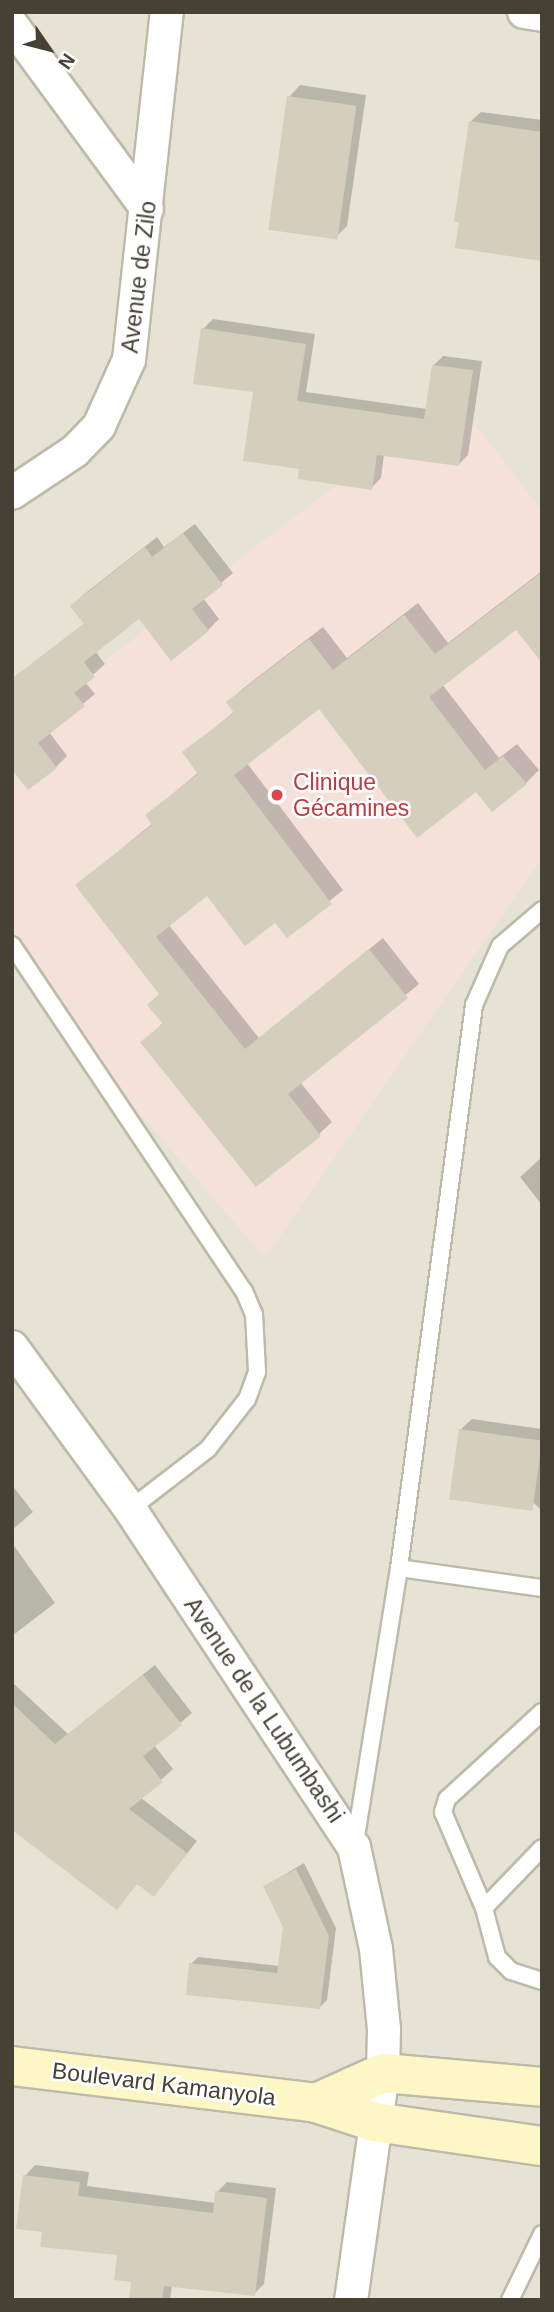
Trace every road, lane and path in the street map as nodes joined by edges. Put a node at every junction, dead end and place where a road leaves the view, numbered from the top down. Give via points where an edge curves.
1 (167, 12) edge
2 (524, 12) edge
3 (542, 15) edge
4 (12, 25) edge
5 (148, 209) junction
6 (12, 493) edge
7 (542, 910) edge
8 (12, 946) edge
9 (12, 1347) edge
10 (130, 1509) junction
11 (399, 1568) junction
12 (542, 1588) edge
13 (542, 1712) edge
14 (354, 1847) junction
15 (542, 1848) edge
16 (484, 1908) junction
17 (542, 1981) edge
18 (12, 2066) edge
19 (383, 2073) junction
20 (542, 2087) edge
21 (316, 2103) junction
22 (375, 2122) junction
23 (542, 2146) edge
24 (542, 2234) edge
25 (351, 2300) edge
26 (510, 2300) edge

1 - 5 street, Avenue de Zilo
2 - 3 street
4 - 5 street
5 - 6 street, Avenue de Zilo via 129,360 117,394 99,426 75,451
7 - 11 lane via 500,946 474,1005
8 - 10 lane via 244,1291 254,1314 257,1372 247,1399 208,1449
9 - 10 street, Avenue de la Lubumbashi
10 - 14 street, Avenue de la Lubumbashi
11 - 12 lane
11 - 14 lane
13 - 16 lane via 447,1799 443,1812
14 - 19 street, Avenue de la Lubumbashi via 376,1949
15 - 16 lane
16 - 17 lane via 498,1957 511,1971
18 - 21 main road, Boulevard Kamanyola
19 - 20 main road
19 - 21 main road
19 - 22 street, Avenue de la Lubumbashi
21 - 22 main road, Boulevard Kamanyola
22 - 23 main road, Boulevard Kamanyola
22 - 25 street, Avenue de la Lubumbashi
24 - 26 lane

